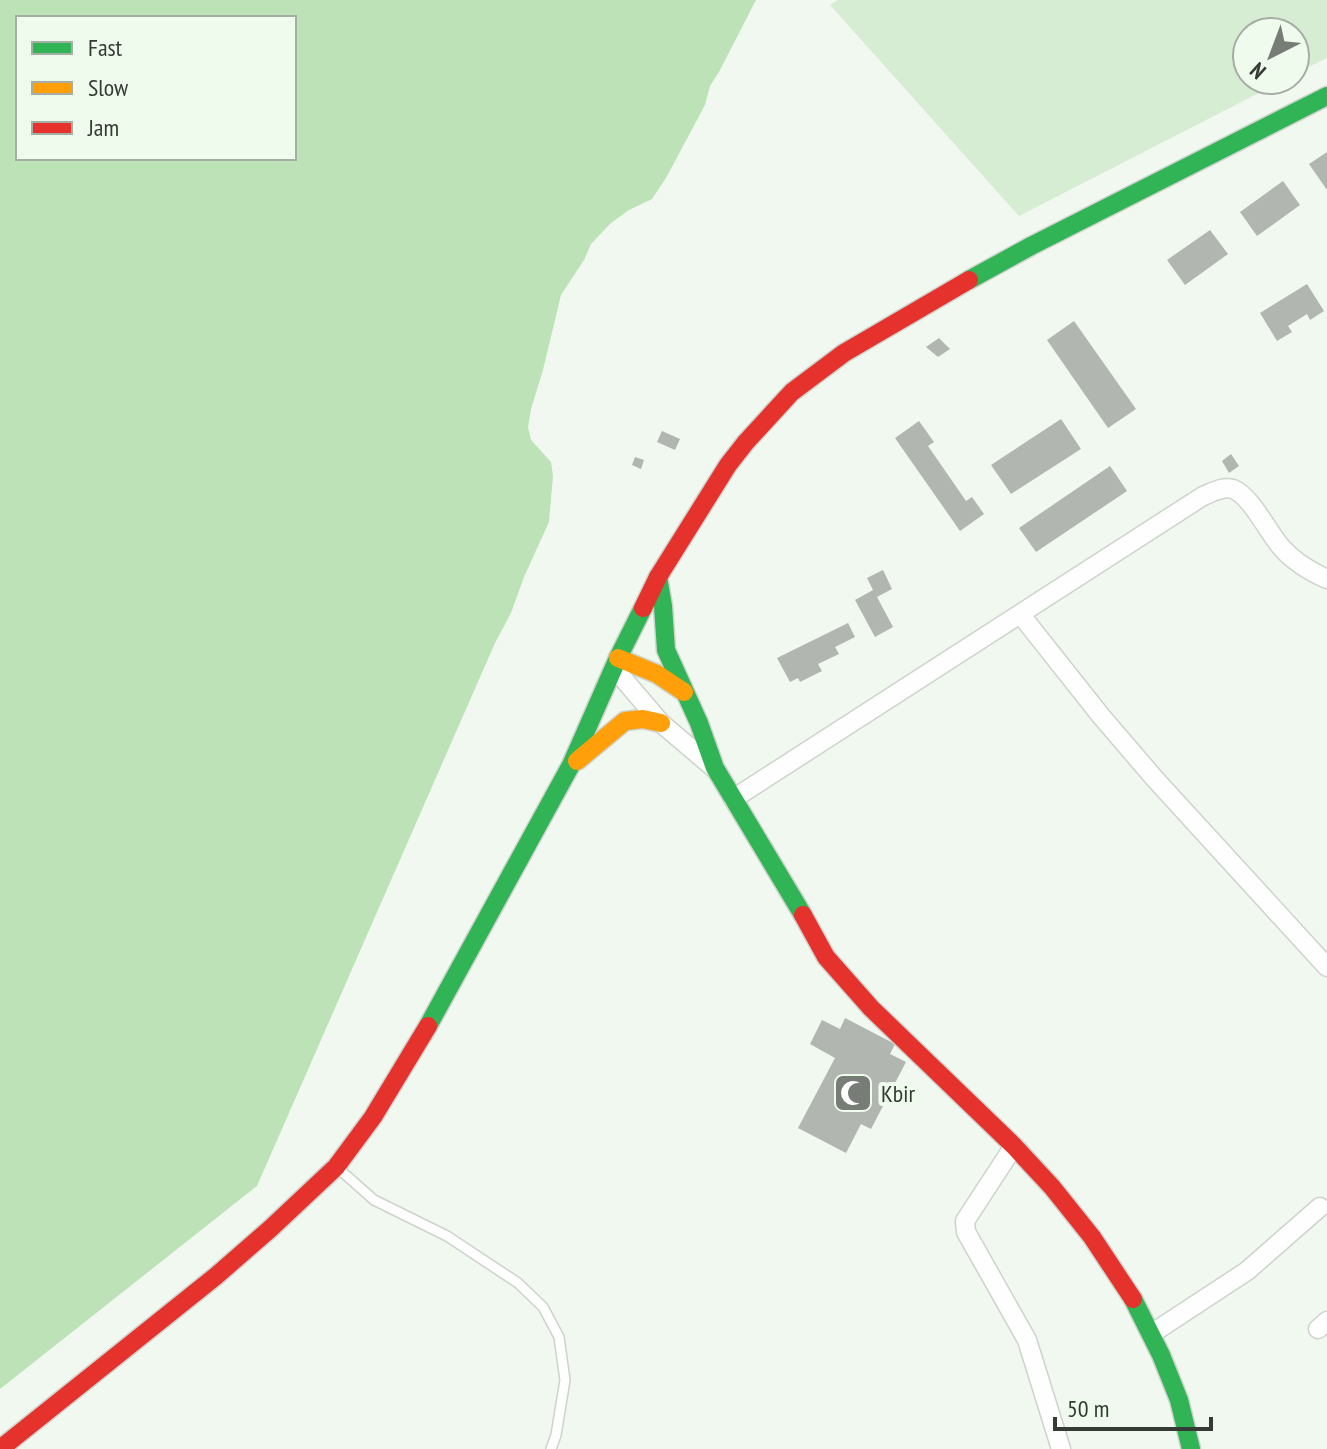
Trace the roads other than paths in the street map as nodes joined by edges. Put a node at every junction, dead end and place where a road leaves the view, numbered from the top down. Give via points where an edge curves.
1 (1327, 96) edge
2 (658, 577) junction
3 (1327, 579) edge
4 (1021, 615) junction
5 (616, 663) junction
6 (684, 692) junction
7 (661, 723) junction
8 (571, 765) junction
9 (715, 768) junction
10 (733, 799) junction
11 (1327, 967) edge
12 (1014, 1146) junction
13 (336, 1167) junction
14 (1320, 1207) dead end
15 (1151, 1334) junction
16 (0, 1449) edge
17 (551, 1449) edge
18 (1061, 1449) edge
19 (1191, 1449) edge

1 - 2 street via 1031,246 844,353 782,402 746,442
2 - 5 street
2 - 6 street via 666,650
3 - 4 street via 1296,562 1248,501 1229,488 1203,496
4 - 10 street
4 - 11 street via 1155,779
5 - 6 street via 657,674
5 - 7 street
5 - 8 street
6 - 9 street
7 - 8 street via 647,718 625,721
7 - 9 street
8 - 13 street via 439,1009
9 - 10 street
10 - 12 street via 826,957 871,1008
12 - 15 street via 1092,1237
12 - 18 street via 965,1221 966,1232 1027,1340
13 - 16 street via 216,1276
13 - 17 lane via 374,1200 447,1236 518,1283 543,1307 559,1337 565,1380
14 - 15 street via 1247,1271
15 - 19 street via 1179,1400

